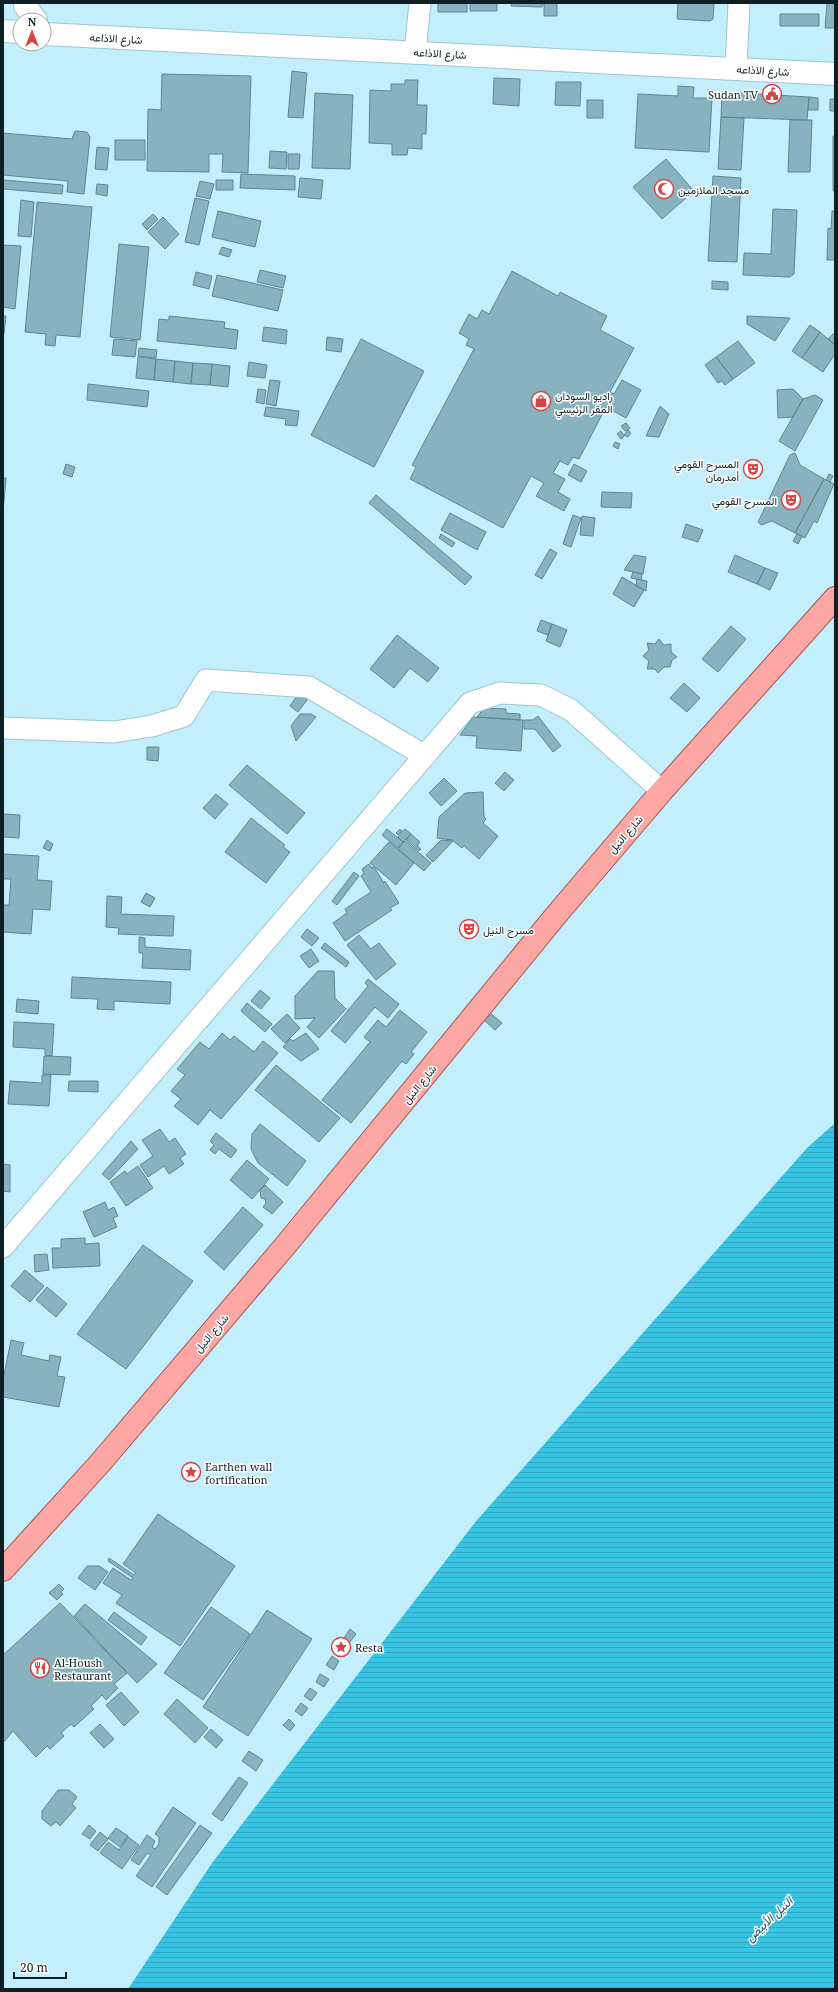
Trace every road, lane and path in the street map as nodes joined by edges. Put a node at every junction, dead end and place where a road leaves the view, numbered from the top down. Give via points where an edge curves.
1 (26, 3) edge
2 (420, 3) edge
3 (739, 3) edge
4 (30, 12) edge
5 (52, 32) edge
6 (415, 52) junction
7 (736, 69) junction
8 (835, 74) edge
9 (835, 598) edge
10 (3, 728) edge
11 (425, 756) junction
12 (662, 791) junction
13 (3, 1247) edge
14 (3, 1570) edge

1 - 4 street via 25,6
2 - 6 street
3 - 7 street
5 - 6 street, شارع الاذاعه
6 - 7 street, شارع الاذاعه
7 - 8 street, شارع الاذاعه
9 - 12 main road, شارع النيل
10 - 11 street via 114,732 152,726 184,716 206,680 309,687
11 - 12 street via 470,703 500,693 541,695 571,710
11 - 13 street
12 - 14 main road, شارع النيل via 557,914 280,1252 101,1462

